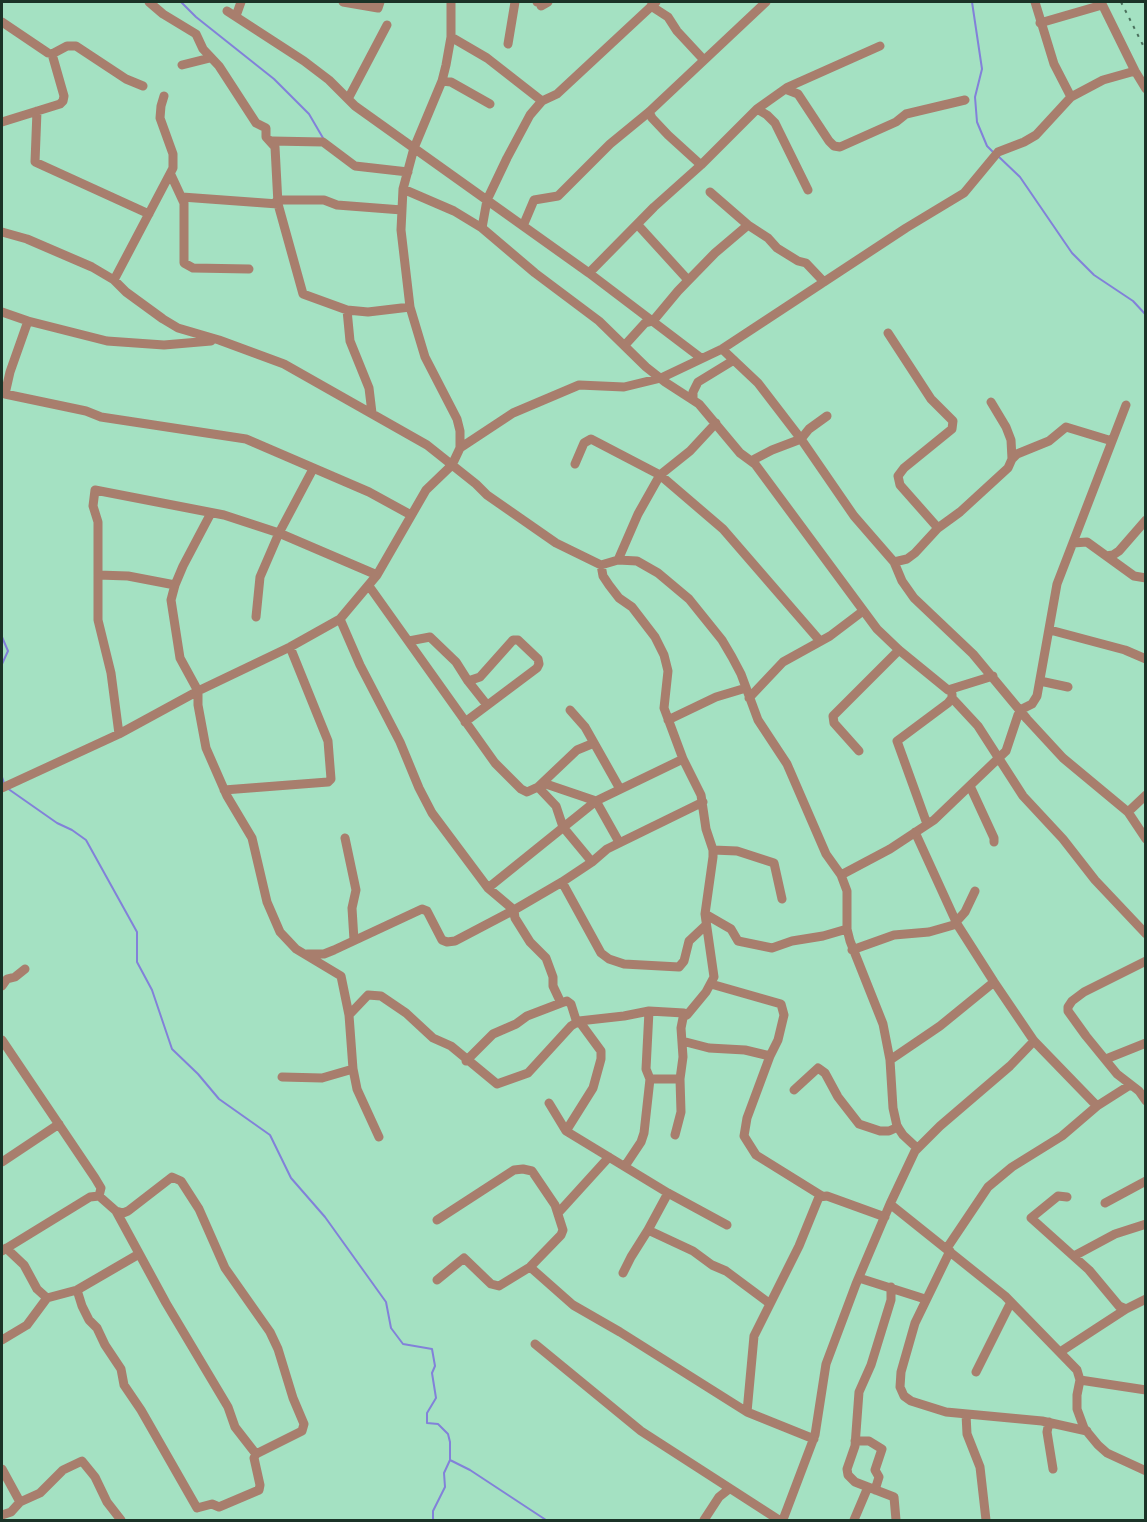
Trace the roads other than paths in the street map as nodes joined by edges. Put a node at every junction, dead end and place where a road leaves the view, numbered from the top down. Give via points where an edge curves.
1 (149, 2) edge
2 (241, 2) edge
3 (343, 2) edge
4 (380, 2) edge
5 (451, 2) edge
6 (515, 2) edge
7 (539, 2) edge
8 (548, 2) edge
9 (766, 2) edge
10 (1035, 2) edge
11 (654, 4) edge
12 (1101, 4) edge
13 (2, 22) edge
14 (1040, 23) junction
15 (387, 25) dead end
16 (451, 37) junction
17 (508, 44) dead end
18 (880, 46) dead end
19 (52, 54) junction
20 (210, 58) junction
21 (704, 59) junction
22 (182, 65) dead end
23 (1134, 71) junction
24 (442, 81) junction
25 (143, 86) dead end
26 (785, 89) junction
27 (1146, 89) edge
28 (164, 96) dead end
29 (1071, 97) junction
30 (348, 99) junction
31 (965, 100) dead end
32 (542, 101) junction
33 (490, 104) dead end
34 (757, 109) junction
35 (37, 111) junction
36 (649, 112) junction
37 (2, 122) edge
38 (272, 141) junction
39 (414, 148) junction
40 (701, 165) junction
41 (408, 172) junction
42 (171, 175) junction
43 (403, 189) junction
44 (808, 189) dead end
45 (710, 192) dead end
46 (182, 197) junction
47 (487, 200) junction
48 (277, 202) junction
49 (402, 210) junction
50 (149, 214) junction
51 (637, 224) junction
52 (748, 225) junction
53 (523, 226) junction
54 (482, 228) junction
55 (2, 232) edge
56 (249, 269) dead end
57 (589, 273) junction
58 (114, 280) junction
59 (688, 280) junction
60 (824, 282) junction
61 (410, 307) junction
62 (347, 310) junction
63 (2, 312) edge
64 (28, 321) junction
65 (653, 321) junction
66 (888, 333) dead end
67 (219, 340) junction
68 (625, 345) junction
69 (722, 349) junction
70 (701, 358) junction
71 (734, 360) junction
72 (661, 378) junction
73 (693, 399) junction
74 (991, 402) dead end
75 (1126, 405) dead end
76 (372, 413) junction
77 (827, 416) dead end
78 (716, 423) junction
79 (801, 439) junction
80 (1112, 441) junction
81 (460, 448) junction
82 (1012, 459) junction
83 (751, 461) junction
84 (452, 465) junction
85 (576, 465) dead end
86 (313, 469) junction
87 (660, 475) junction
88 (211, 513) junction
89 (411, 514) junction
90 (1146, 520) edge
91 (938, 528) junction
92 (279, 533) junction
93 (1073, 543) junction
94 (1106, 555) junction
95 (618, 560) junction
96 (894, 562) junction
97 (602, 565) junction
98 (98, 575) junction
99 (378, 575) junction
100 (1146, 578) edge
101 (175, 585) junction
102 (369, 586) junction
103 (864, 611) junction
104 (256, 617) dead end
105 (340, 619) junction
106 (1050, 630) junction
107 (409, 641) junction
108 (820, 641) junction
109 (290, 646) junction
110 (899, 650) junction
111 (1146, 660) edge
112 (993, 676) junction
113 (468, 681) junction
114 (1040, 681) junction
115 (1068, 687) dead end
116 (746, 688) junction
117 (198, 691) junction
118 (950, 694) junction
119 (749, 698) junction
120 (487, 705) junction
121 (570, 710) dead end
122 (1020, 712) junction
123 (668, 720) junction
124 (465, 722) junction
125 (118, 734) junction
126 (594, 743) junction
127 (859, 751) dead end
128 (683, 759) junction
129 (998, 760) junction
130 (541, 785) junction
131 (5, 786) edge
132 (970, 786) junction
133 (620, 789) junction
134 (224, 790) junction
135 (1146, 795) edge
136 (596, 801) junction
137 (703, 802) junction
138 (1128, 812) junction
139 (927, 824) junction
140 (563, 827) junction
141 (915, 832) junction
142 (345, 838) dead end
143 (1146, 839) edge
144 (619, 842) junction
145 (994, 842) dead end
146 (713, 850) junction
147 (592, 862) junction
148 (841, 875) junction
149 (562, 882) junction
150 (488, 888) junction
151 (975, 891) dead end
152 (783, 899) dead end
153 (514, 910) junction
154 (705, 914) junction
155 (956, 923) junction
156 (705, 926) junction
157 (847, 929) junction
158 (1146, 934) edge
159 (354, 940) junction
160 (852, 950) junction
161 (307, 954) junction
162 (1146, 961) edge
163 (25, 969) dead end
164 (994, 982) junction
165 (711, 984) junction
166 (2, 986) edge
167 (561, 1003) junction
168 (649, 1011) junction
169 (684, 1013) junction
170 (349, 1015) junction
171 (578, 1022) junction
172 (2, 1040) edge
173 (682, 1041) junction
174 (1034, 1041) junction
175 (1146, 1043) edge
176 (770, 1056) junction
177 (1106, 1059) junction
178 (890, 1060) junction
179 (466, 1061) junction
180 (352, 1069) junction
181 (282, 1077) dead end
182 (680, 1079) junction
183 (650, 1080) junction
184 (1130, 1085) junction
185 (794, 1090) dead end
186 (1146, 1101) edge
187 (549, 1103) dead end
188 (1097, 1106) junction
189 (59, 1124) junction
190 (898, 1127) junction
191 (566, 1131) junction
192 (675, 1135) dead end
193 (379, 1137) dead end
194 (917, 1148) junction
195 (609, 1157) junction
196 (2, 1162) edge
197 (626, 1166) junction
198 (1146, 1181) edge
199 (668, 1193) junction
200 (99, 1196) junction
201 (822, 1196) junction
202 (1067, 1197) dead end
203 (1105, 1203) dead end
204 (890, 1204) junction
205 (116, 1211) junction
206 (559, 1212) junction
207 (885, 1217) junction
208 (437, 1220) dead end
209 (1146, 1224) edge
210 (728, 1225) dead end
211 (648, 1230) junction
212 (4, 1250) edge
213 (948, 1250) junction
214 (139, 1254) junction
215 (1074, 1256) junction
216 (530, 1267) junction
217 (623, 1273) dead end
218 (859, 1278) junction
219 (437, 1280) dead end
220 (891, 1287) junction
221 (77, 1290) junction
222 (47, 1298) junction
223 (925, 1299) junction
224 (1146, 1299) edge
225 (1011, 1302) junction
226 (769, 1303) junction
227 (1126, 1309) junction
228 (2, 1340) edge
229 (535, 1344) dead end
230 (1060, 1352) junction
231 (976, 1372) dead end
232 (1080, 1380) junction
233 (1146, 1390) edge
234 (747, 1412) junction
235 (966, 1414) junction
236 (1049, 1422) junction
237 (1087, 1431) junction
238 (813, 1439) junction
239 (855, 1441) junction
240 (256, 1454) junction
241 (1053, 1468) dead end
242 (2, 1469) edge
243 (1146, 1470) edge
244 (729, 1489) junction
245 (871, 1489) junction
246 (20, 1502) junction
247 (2, 1515) edge
248 (121, 1521) edge
249 (704, 1521) edge
250 (780, 1521) edge
251 (854, 1521) edge
252 (896, 1521) edge
253 (986, 1521) edge

1 - 20 street via 163,14 198,31
2 - 30 street via 232,13 304,61
3 - 4 street via 378,8
5 - 16 street
6 - 17 street
7 - 8 street via 541,6
9 - 21 street
10 - 14 street
11 - 21 street
11 - 32 street via 557,94
12 - 14 street
12 - 23 street
13 - 19 street
14 - 29 street
15 - 30 street
16 - 24 street
16 - 32 street via 487,58
18 - 26 street
19 - 25 street via 76,46
19 - 35 street via 64,98 60,104
20 - 22 street
20 - 38 street
21 - 36 street
23 - 27 street
23 - 29 street via 1103,80
24 - 33 street
24 - 39 street
26 - 31 street via 798,94 829,141 840,147 906,114
26 - 34 street
28 - 42 street via 160,118 173,154
29 - 60 street via 1036,135 1000,151 964,193
30 - 39 street
32 - 47 street via 530,115
34 - 40 street
34 - 44 street via 775,123
35 - 37 street
35 - 50 street via 35,162
36 - 40 street
36 - 53 street via 558,196 534,200
38 - 41 street via 323,142 355,166
38 - 48 street
39 - 41 street
39 - 47 street
40 - 51 street
41 - 43 street
42 - 46 street
42 - 50 street
43 - 49 street
43 - 54 street
45 - 52 street
46 - 48 street
46 - 56 street via 184,263 193,268
47 - 53 street
47 - 54 street
48 - 49 street via 324,200 337,205
48 - 62 street via 301,291
49 - 61 street
50 - 58 street
51 - 57 street
51 - 59 street
52 - 59 street
52 - 60 street via 777,248 806,263
53 - 57 street
54 - 68 street
55 - 58 street via 93,267
57 - 65 street
58 - 67 street via 171,325
59 - 65 street
60 - 69 street
61 - 62 street
61 - 81 street via 425,357 457,420
62 - 76 street via 350,341 369,388
63 - 64 street
64 - 67 street via 107,341 164,345
64 - 86 street via 5,394 110,419 246,439
65 - 68 street
65 - 70 street
66 - 91 street via 931,399 953,421 952,429 898,476 900,485
67 - 76 street via 284,363
68 - 72 street
69 - 70 street
69 - 71 street
70 - 72 street
71 - 73 street via 698,382
71 - 79 street via 758,383
72 - 73 street
72 - 81 street via 624,387 579,385 513,413
73 - 78 street
74 - 82 street via 1009,434
75 - 80 street
76 - 84 street
77 - 79 street
78 - 83 street
78 - 87 street
79 - 83 street
79 - 96 street via 854,516
80 - 82 street via 1065,427 1049,441
80 - 93 street
81 - 84 street
82 - 91 street via 1008,468
83 - 103 street
84 - 89 street via 426,490
84 - 97 street via 538,532
85 - 87 street via 585,441 591,439
86 - 89 street
86 - 92 street
87 - 95 street
87 - 108 street via 723,529
88 - 92 street
88 - 98 street via 96,490 93,506 98,522
88 - 101 street
89 - 99 street
90 - 94 street via 1119,551
91 - 96 street via 915,553
92 - 99 street
92 - 104 street via 260,577
93 - 94 street via 1087,542
93 - 106 street via 1057,584
94 - 100 street via 1134,576
95 - 97 street
95 - 116 street via 637,561 689,599 722,640
96 - 112 street via 914,598
97 - 123 street via 609,585 655,636 664,655
98 - 101 street
98 - 125 street via 98,620 111,673
99 - 102 street
101 - 117 street via 171,600 178,647
102 - 105 street
102 - 107 street
103 - 108 street
103 - 110 street
105 - 109 street
105 - 150 street via 418,788
106 - 111 street via 1125,650
106 - 114 street
107 - 113 street via 430,637 456,662
107 - 124 street
108 - 119 street via 783,662
109 - 117 street
109 - 134 street via 328,741 331,779
110 - 118 street
110 - 127 street via 833,716 834,723
112 - 118 street
112 - 122 street
113 - 120 street
113 - 120 street via 480,677 513,640 518,640 538,659 537,668
114 - 115 street
114 - 122 street via 1034,701
116 - 119 street
116 - 123 street via 716,697
117 - 125 street
117 - 134 street via 206,748
118 - 129 street via 978,726
118 - 139 street via 948,703 897,741
119 - 148 street via 761,728 787,764 826,854
120 - 124 street
121 - 126 street
122 - 129 street via 1010,744
122 - 138 street via 1067,762
123 - 128 street
124 - 130 street via 521,789 527,792
125 - 131 street
126 - 130 street via 577,750
126 - 133 street
128 - 133 street
128 - 137 street
129 - 132 street
129 - 158 street via 1023,796
130 - 136 street
130 - 140 street via 556,806
132 - 139 street
132 - 145 street
133 - 136 street
134 - 161 street via 252,838 267,902 280,932 296,949
135 - 138 street
136 - 140 street
136 - 144 street
137 - 144 street
137 - 146 street
138 - 143 street
139 - 141 street
140 - 147 street
140 - 150 street
141 - 148 street
141 - 155 street
142 - 159 street via 356,890 352,908
144 - 147 street
146 - 152 street via 737,851 774,863
146 - 154 street
147 - 149 street
148 - 157 street via 848,897
149 - 153 street
149 - 156 street via 601,953 624,964 679,967 689,941
150 - 153 street
151 - 155 street
153 - 159 street via 455,941 442,940 427,911 422,909
153 - 167 street via 530,942 546,958
154 - 156 street
154 - 157 street via 729,928 742,942 772,948
155 - 160 street via 929,932 900,934
155 - 164 street
156 - 165 street via 714,968
157 - 160 street
159 - 161 street via 324,954
160 - 178 street via 880,1014
161 - 170 street via 341,976
162 - 177 street via 1084,992 1069,1005 1072,1017
163 - 166 street
164 - 174 street
164 - 178 street
165 - 169 street via 687,1015
165 - 176 street via 781,1004 784,1015
167 - 171 street via 571,1004
167 - 179 street via 493,1034
168 - 169 street
168 - 171 street
168 - 183 street via 646,1069
169 - 173 street
170 - 179 street via 368,995 381,996
170 - 180 street
171 - 179 street via 528,1073 503,1084 497,1084
171 - 191 street via 601,1051 601,1059 593,1089
172 - 189 street
173 - 176 street
173 - 182 street
174 - 188 street
174 - 194 street
175 - 177 street
176 - 201 street via 744,1136 756,1155
177 - 184 street
178 - 190 street
180 - 181 street via 322,1078
180 - 193 street
182 - 183 street
182 - 192 street via 681,1112
183 - 197 street via 644,1133
184 - 186 street
184 - 188 street
185 - 190 street via 818,1068 859,1125 880,1131
187 - 191 street
188 - 213 street via 1062,1136 988,1187
189 - 196 street
189 - 200 street via 100,1188
190 - 194 street
191 - 195 street
194 - 204 street
195 - 197 street
195 - 206 street
197 - 199 street
198 - 203 street
199 - 210 street
199 - 211 street
200 - 205 street
200 - 212 street via 90,1197
201 - 207 street
201 - 226 street
202 - 215 street via 1059,1196 1031,1218
204 - 207 street
204 - 213 street
205 - 214 street
205 - 240 street via 128,1211 175,1177 199,1209 225,1268 270,1332 304,1424 302,1431
206 - 208 street via 532,1171 523,1169 514,1170
206 - 216 street via 563,1232
207 - 218 street
209 - 215 street via 1115,1234
211 - 217 street
211 - 226 street via 693,1251
212 - 222 street via 24,1265
213 - 223 street
213 - 225 street
214 - 221 street
214 - 240 street via 228,1407 235,1427
215 - 227 street
216 - 219 street via 496,1286 464,1258
216 - 234 street via 573,1305
218 - 220 street
218 - 238 street via 826,1364
220 - 223 street
220 - 239 street via 891,1300 859,1392
221 - 222 street
221 - 240 street via 86,1313 121,1369 124,1385 197,1508 212,1504 219,1507 259,1490
222 - 228 street via 27,1325
223 - 235 street via 901,1372 902,1392 911,1401
224 - 227 street
225 - 230 street
225 - 231 street
226 - 234 street via 754,1336
227 - 230 street
229 - 244 street via 641,1431
230 - 232 street via 1077,1370
232 - 233 street
232 - 237 street via 1077,1409
234 - 238 street
235 - 236 street
235 - 253 street via 968,1434 980,1467
236 - 237 street
236 - 241 street
237 - 243 street via 1107,1453
238 - 250 street
239 - 245 street via 848,1475
239 - 245 street via 869,1441 882,1449 875,1471 879,1476
242 - 246 street
244 - 249 street
244 - 250 street
245 - 251 street
245 - 252 street via 895,1499
246 - 247 street
246 - 248 street via 40,1493 63,1470 82,1461

